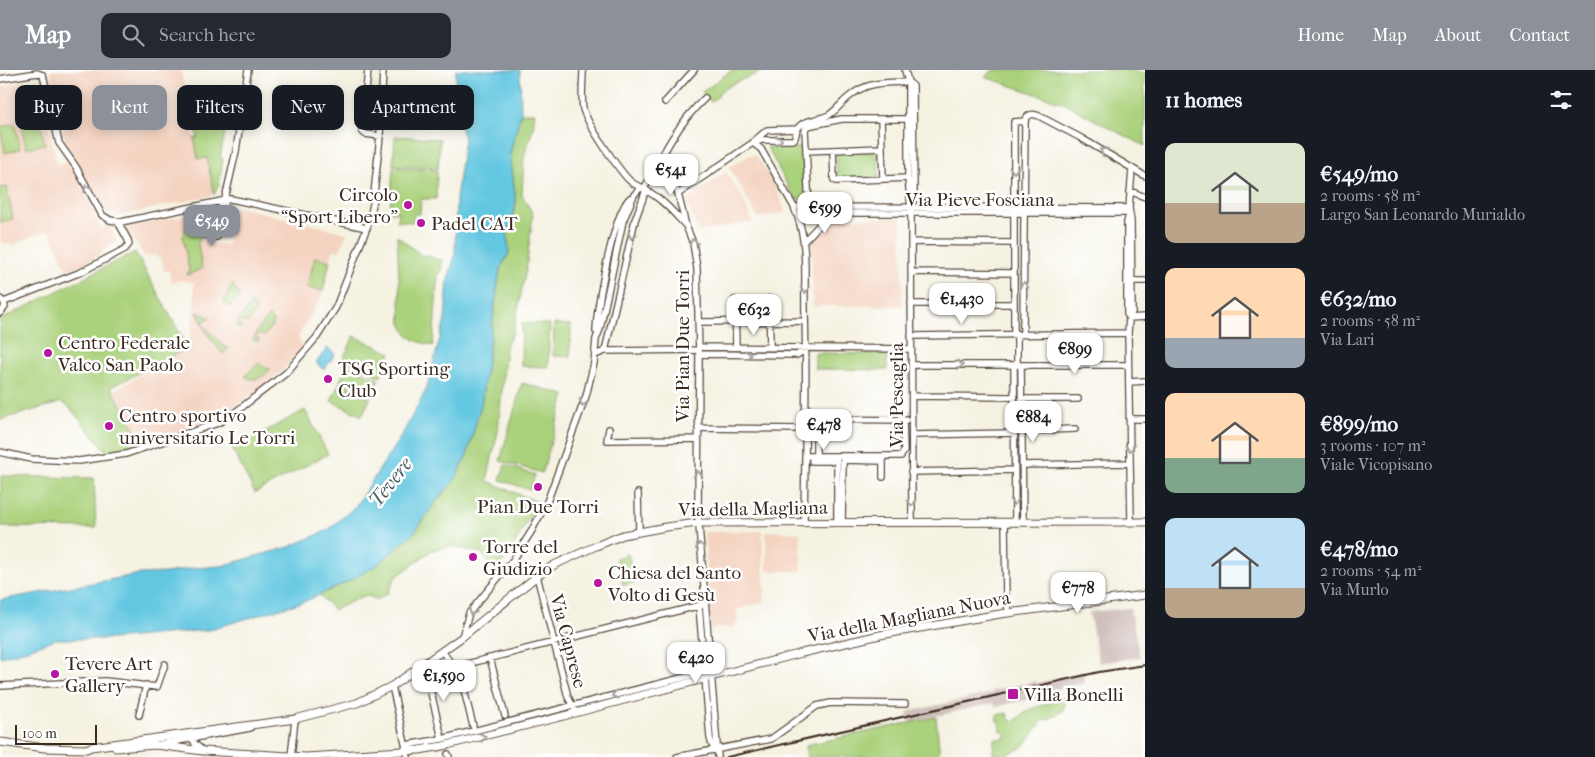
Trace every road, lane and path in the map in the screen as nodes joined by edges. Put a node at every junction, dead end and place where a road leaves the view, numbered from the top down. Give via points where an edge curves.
1 (248, 70) edge
2 (368, 70) edge
3 (383, 70) edge
4 (694, 70) edge
5 (905, 70) edge
6 (584, 71) edge
7 (0, 79) edge
8 (908, 82) junction
9 (705, 98) dead end
10 (665, 102) dead end
11 (881, 119) junction
12 (904, 119) dead end
13 (1025, 121) junction
14 (797, 129) junction
15 (380, 136) junction
16 (753, 143) junction
17 (882, 148) junction
18 (833, 150) junction
19 (806, 151) junction
20 (1132, 169) junction
21 (670, 173) dead end
22 (1145, 176) edge
23 (908, 178) junction
24 (883, 179) junction
25 (644, 189) junction
26 (1130, 191) junction
27 (678, 194) junction
28 (1145, 197) edge
29 (225, 199) junction
30 (809, 206) junction
31 (794, 207) junction
32 (911, 211) junction
33 (1014, 211) junction
34 (1025, 211) junction
35 (1129, 212) junction
36 (831, 213) junction
37 (798, 215) junction
38 (118, 222) junction
39 (686, 226) junction
40 (367, 228) junction
41 (804, 241) junction
42 (910, 242) junction
43 (1014, 242) junction
44 (911, 272) junction
45 (1014, 273) junction
46 (1129, 281) junction
47 (1145, 281) edge
48 (769, 299) dead end
49 (2, 300) edge
50 (735, 300) dead end
51 (911, 304) junction
52 (1014, 304) junction
53 (0, 313) edge
54 (1145, 317) edge
55 (1129, 318) junction
56 (805, 321) junction
57 (699, 322) junction
58 (736, 322) junction
59 (769, 322) junction
60 (1018, 334) junction
61 (1128, 334) junction
62 (911, 336) junction
63 (736, 347) junction
64 (770, 347) junction
65 (806, 349) junction
66 (912, 349) junction
67 (699, 350) junction
68 (605, 351) junction
69 (595, 355) junction
70 (912, 365) junction
71 (1018, 365) junction
72 (1128, 365) junction
73 (1129, 382) junction
74 (1145, 382) edge
75 (912, 396) junction
76 (1014, 397) junction
77 (1022, 399) junction
78 (1078, 399) dead end
79 (806, 419) junction
80 (1129, 419) junction
81 (1145, 419) edge
82 (816, 420) junction
83 (903, 420) junction
84 (912, 420) junction
85 (609, 428) dead end
86 (698, 428) junction
87 (806, 429) junction
88 (1075, 429) dead end
89 (1022, 431) junction
90 (1014, 433) junction
91 (912, 435) junction
92 (698, 439) junction
93 (0, 452) edge
94 (805, 456) junction
95 (814, 459) junction
96 (1130, 463) junction
97 (1023, 465) junction
98 (1014, 470) junction
99 (911, 472) junction
100 (883, 477) dead end
101 (638, 493) dead end
102 (804, 522) junction
103 (1005, 522) junction
104 (1015, 522) junction
105 (1023, 522) junction
106 (1131, 522) junction
107 (1145, 522) edge
108 (698, 523) junction
109 (840, 523) junction
110 (912, 523) junction
111 (639, 531) junction
112 (537, 576) junction
113 (1145, 595) edge
114 (702, 605) junction
115 (1008, 612) junction
116 (462, 637) junction
117 (554, 642) junction
118 (442, 652) junction
119 (490, 658) junction
120 (165, 664) dead end
121 (424, 664) junction
122 (455, 666) junction
123 (427, 674) junction
124 (707, 676) junction
125 (146, 685) junction
126 (0, 686) edge
127 (392, 686) junction
128 (905, 704) dead end
129 (574, 709) junction
130 (139, 714) dead end
131 (505, 716) dead end
132 (295, 719) junction
133 (473, 726) dead end
134 (198, 732) junction
135 (441, 734) dead end
136 (193, 739) junction
137 (0, 742) edge
138 (156, 745) junction
139 (86, 749) junction
140 (716, 749) junction
141 (203, 751) junction
142 (407, 751) edge
143 (291, 757) edge
144 (677, 757) edge
145 (718, 757) edge

1 - 29 street
2 - 15 street via 362,131
3 - 15 street
4 - 10 street
5 - 8 street, Via Pescaglia
6 - 25 street via 582,96 586,118 629,180
38 -> 7 street via 100,212 59,143 43,74
8 - 14 street via 867,86 852,94 829,115
8 - 23 street, Via Pescaglia
8 - 32 street, Via Pescaglia via 913,86 914,199
9 - 25 street via 680,126
11 - 12 street
11 - 17 street
11 - 19 street via 842,119 809,124 805,130
20 -> 13 street via 1039,116 1029,115
13 -> 33 street via 1014,122
13 - 34 street
14 - 16 street via 767,130
16 -> 14 street via 793,140
15 - 40 street via 374,204
16 - 27 street
16 - 31 street via 761,149
17 - 18 street
17 - 24 street
18 - 19 street
18 - 24 street via 834,180
19 - 30 street
20 - 22 street
20 - 26 street
21 - 27 street, Via Pian Due Torri
23 - 24 street
23 - 32 street, Via Pescaglia
25 - 39 street via 658,198
25 -> 68 street
25 - 69 street via 634,195 622,226 596,338
26 - 28 street
26 - 35 street
27 - 39 street, Via Pian Due Torri
29 - 29 street via 218,211 207,235 217,237
29 - 38 street
29 - 40 street
30 - 31 street, Via Pieve Fosciana
30 - 32 street, Via Pieve Fosciana
31 - 37 street
32 - 33 street, Via Pieve Fosciana
32 - 36 street, Via Pieve Fosciana
32 - 42 street, Via Pescaglia
33 - 34 street, Via Pieve Fosciana
33 - 43 street
34 - 35 street, Via Pieve Fosciana
60 -> 34 street
35 - 46 street
36 - 37 street, Via Pieve Fosciana
36 - 41 street
37 - 41 street
38 - 49 street via 128,240 125,249 81,272
57 -> 39 street, Via Pian Due Torri via 697,259
40 - 93 street via 336,308 317,338 286,373 230,416 201,430 109,458 79,461 31,459
41 -> 56 street
42 - 43 street
42 - 44 street, Via Pescaglia
43 - 45 street
44 - 45 street
44 - 51 street, Via Pescaglia
45 - 52 street
46 - 47 street
46 - 55 street
48 - 59 street
49 - 53 street via 4,310
50 - 58 street
51 - 52 street
51 - 62 street, Via Pescaglia
52 - 60 street
54 - 55 street
55 - 61 street
56 - 59 street
56 - 65 street
57 - 58 street
57 - 67 street, Via Pian Due Torri
58 - 59 street
58 - 63 street
59 - 64 street
60 - 61 street
60 - 62 street
60 - 71 street
61 - 72 street
62 - 66 street, Via Pescaglia
63 - 64 street
63 - 67 street
64 - 65 street
65 - 66 street
67 -> 65 street via 798,355
65 - 79 street
66 - 70 street, Via Pescaglia
67 - 68 street
67 - 86 street, Via Pian Due Torri
68 - 69 street
69 -> 116 street via 583,404 539,518 513,560 469,613
70 -> 71 street
70 - 75 street, Via Pescaglia
71 - 72 street
71 - 76 street
71 - 77 street
72 - 73 street
73 - 74 street
73 - 80 street
75 - 76 street
75 - 84 street, Via Pescaglia
76 - 90 street
77 - 78 street
77 - 89 street
79 - 82 street
79 - 87 street
80 - 81 street
80 -> 96 street
82 - 83 street
82 - 95 street
83 - 84 street
83 - 95 street via 901,456
84 - 91 street, Via Pescaglia
85 - 92 street via 608,440
86 - 87 street
86 - 92 street, Via Pian Due Torri
87 - 94 street
88 - 89 street
89 - 97 street
90 - 91 street
90 - 98 street
91 - 99 street, Via Pescaglia
108 -> 92 street, Via Pian Due Torri
94 - 95 street
94 - 102 street
95 - 109 street via 837,461
96 - 97 street
96 - 106 street
97 - 105 street
98 - 99 street
98 -> 104 street
99 -> 110 street, Via Pescaglia
100 - 109 street via 882,461 843,460
101 - 111 street
102 - 108 main road, Via della Magliana
102 - 109 main road, Via della Magliana
103 - 104 main road, Via della Magliana
103 - 110 main road, Via della Magliana
103 - 115 street
104 - 105 main road, Via della Magliana
105 - 106 main road, Via della Magliana
106 - 107 main road, Via della Magliana
108 - 111 main road, Via della Magliana
114 -> 108 street, Via Pian Due Torri
109 - 110 main road, Via della Magliana
111 - 112 main road, Via della Magliana via 596,546
112 - 116 main road, Via della Magliana
112 - 117 street, Via Caprese
113 - 115 main road, Via della Magliana Nuova
114 - 117 street
114 - 124 street, Via Pian Due Torri
115 - 124 main road, Via della Magliana Nuova via 880,635
116 - 118 main road, Via della Magliana
117 - 119 street
117 - 129 street, Via Caprese
118 - 121 main road, Via della Magliana
118 - 122 street
119 - 122 street
119 - 131 street
120 - 125 street via 157,687
121 - 123 street
121 - 127 main road, Via della Magliana
122 - 123 street
122 - 133 street
123 - 135 street
124 - 129 main road, Via della Magliana Nuova
124 - 140 street, Via Pian Due Torri
125 - 126 street via 105,681
125 - 130 street
127 - 132 main road, Via della Magliana via 350,705
127 - 142 street
128 - 140 street via 831,703 817,706 771,738
129 - 142 main road, Via della Magliana Nuova via 556,718 444,746
132 - 134 main road, Via della Magliana
132 - 136 street, Via della Magliana
132 - 143 street
134 - 136 street
134 - 139 main road, Via della Magliana
136 - 138 street, Via della Magliana
136 - 141 street
137 - 139 main road, Via della Magliana
138 - 139 main road, Via della Magliana Nuova
138 - 141 main road, Via della Magliana Nuova
140 - 144 street
140 - 145 street, Via Pian Due Torri
141 - 143 main road, Via della Magliana Nuova
142 - 143 main road, Via della Magliana Nuova

